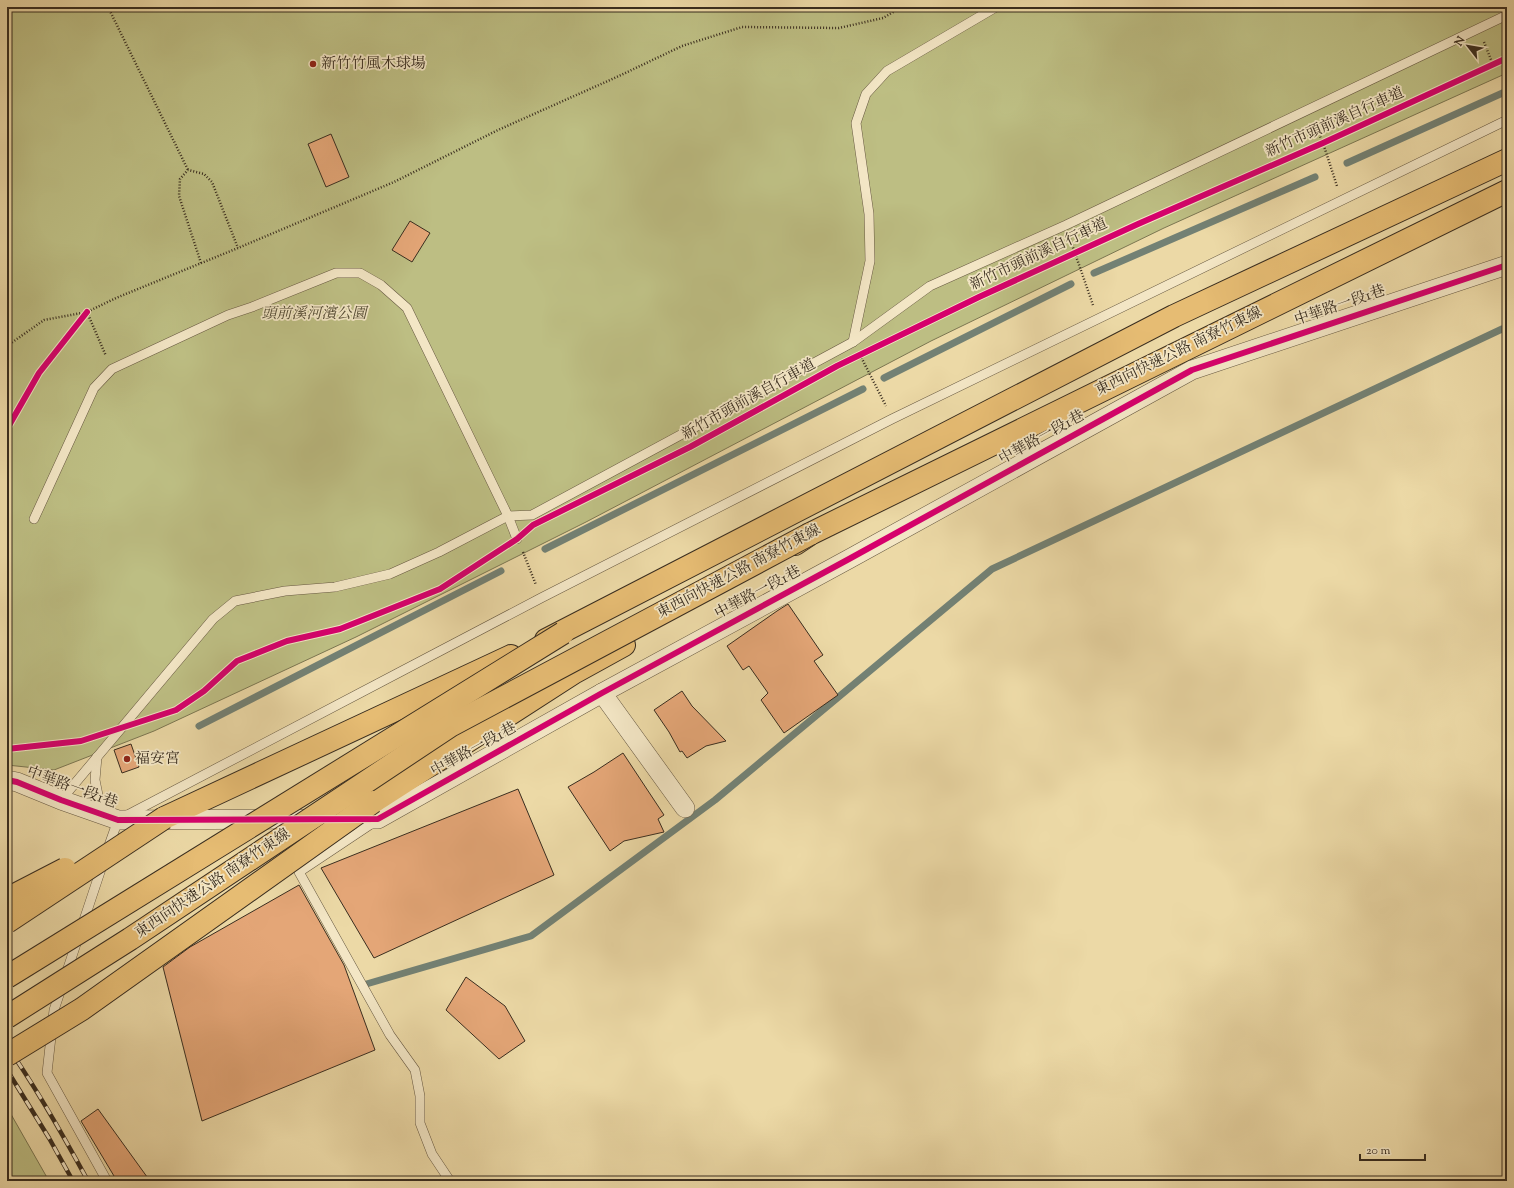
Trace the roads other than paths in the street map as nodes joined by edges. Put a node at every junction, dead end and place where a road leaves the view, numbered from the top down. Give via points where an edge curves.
1 (996, 7) edge
2 (1507, 15) edge
3 (1507, 120) edge
4 (1507, 160) edge
5 (1507, 191) edge
6 (1507, 264) edge
7 (853, 342) junction
8 (508, 516) junction
9 (34, 519) dead end
10 (810, 534) junction
11 (517, 539) road end
12 (563, 632) junction
13 (602, 693) junction
14 (98, 757) junction
15 (7, 780) edge
16 (61, 800) junction
17 (685, 808) dead end
18 (164, 818) junction
19 (378, 819) junction
20 (118, 820) junction
21 (7, 899) edge
22 (7, 922) edge
23 (7, 977) edge
24 (7, 1017) edge
25 (7, 1055) edge
26 (107, 1181) edge
27 (450, 1181) edge

1 - 7 lane via 887,71 866,94 856,123 869,214 870,260
2 - 7 lane via 1066,225 930,286
3 - 20 lane via 892,419 541,598
4 - 12 highway, 東西向快速公路 南寮竹東線 via 1174,316
5 - 10 highway, 東西向快速公路 南寮竹東線
6 - 13 street, 中華路一段1巷 via 1192,370
7 - 8 lane via 532,515
8 - 9 lane via 407,308 381,285 360,273 336,274 228,315 112,369 94,388
8 - 11 lane
8 - 14 lane via 390,574 335,587 286,591 235,601 213,619
10 - 24 highway, 東西向快速公路 南寮竹東線, bridge via 450,726 130,939
10 - 25 highway, bridge via 741,580 575,672 386,794 82,1009
12 - 18 highway, bridge
12 - 23 highway, 東西向快速公路 南寮竹東線, bridge
13 - 17 street
13 - 19 street, 中華路一段1巷
14 - 16 lane
14 - 20 lane via 95,780 99,800
15 - 16 street, 中華路一段1巷
16 - 20 street, 中華路一段1巷
18 - 21 highway, bridge
18 - 22 highway, bridge
19 - 20 street, 中華路一段1巷
19 - 27 lane via 299,872 390,1034 415,1070 420,1096 420,1123 432,1154
20 - 26 lane via 54,1010 47,1074

